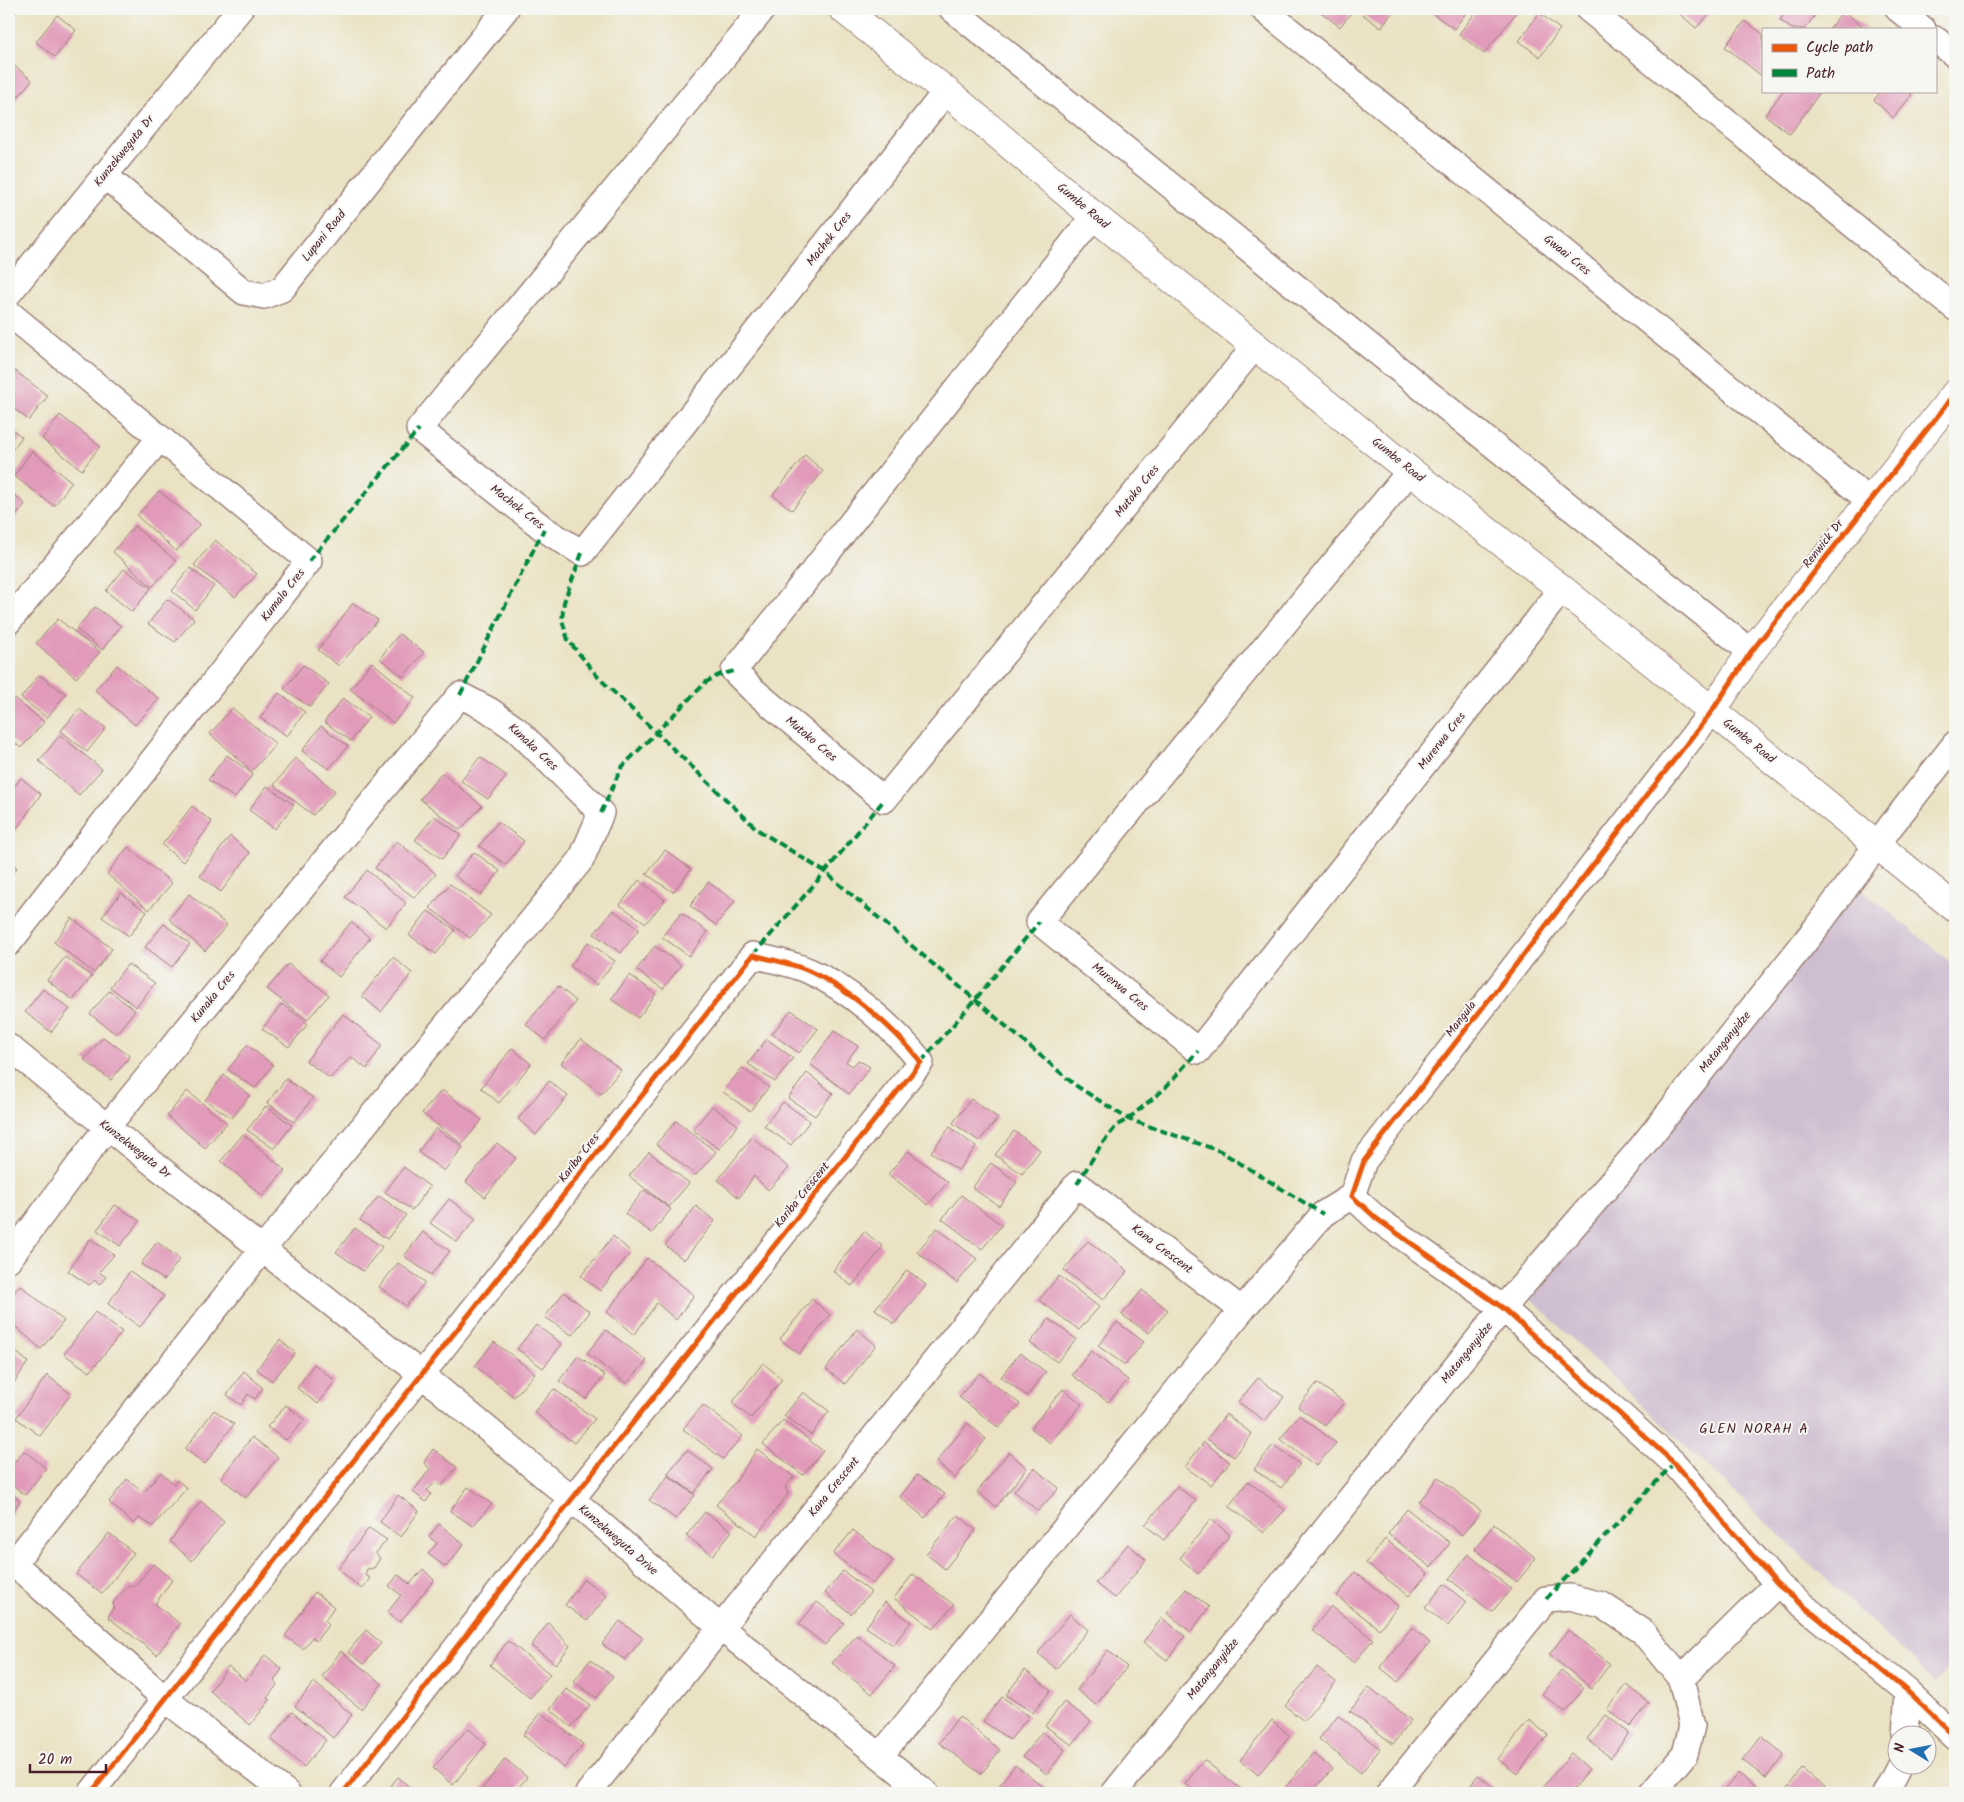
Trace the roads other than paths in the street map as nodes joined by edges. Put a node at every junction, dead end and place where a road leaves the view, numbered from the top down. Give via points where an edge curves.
1 (240, 9) edge
2 (506, 9) edge
3 (763, 9) edge
4 (843, 9) edge
5 (952, 9) edge
6 (1263, 9) edge
7 (1588, 9) edge
8 (1898, 9) edge
9 (1922, 28) edge
10 (1936, 40) edge
11 (1955, 55) edge
12 (946, 91) junction
13 (104, 174) junction
14 (1094, 216) junction
15 (9, 293) edge
16 (1955, 308) edge
17 (9, 313) edge
18 (1256, 345) junction
19 (1955, 394) edge
20 (160, 438) junction
21 (1410, 471) junction
22 (1870, 501) junction
23 (1562, 589) junction
24 (9, 622) edge
25 (1751, 652) junction
26 (1712, 711) junction
27 (1955, 744) edge
28 (1877, 844) junction
29 (1955, 908) edge
30 (9, 943) edge
31 (753, 954) joint
32 (9, 1047) edge
33 (107, 1127) junction
34 (1352, 1196) junction
35 (263, 1249) junction
36 (9, 1259) edge
37 (1503, 1308) junction
38 (1242, 1310) junction
39 (421, 1374) junction
40 (572, 1499) junction
41 (11, 1564) edge
42 (1777, 1584) junction
43 (721, 1628) junction
44 (1681, 1679) junction
45 (1908, 1692) junction
46 (165, 1698) junction
47 (1906, 1724) edge
48 (1955, 1737) edge
49 (880, 1756) junction
50 (1895, 1774) edge
51 (91, 1793) edge
52 (287, 1793) edge
53 (343, 1793) edge
54 (588, 1793) edge
55 (926, 1793) edge
56 (1114, 1793) edge
57 (1389, 1793) edge
58 (1652, 1793) edge
59 (1885, 1793) edge

1 - 13 street, Kunzekweguta Dr
2 - 13 street, Lupani Road via 282,289 264,296 244,292
3 - 12 street, Machek Cres via 419,429 544,529 582,554
4 - 12 street, Gumbe Road
5 - 25 street
6 - 22 street, Gwaai Cres
7 - 16 street
8 - 9 street
10 - 11 street
12 - 14 street, Gumbe Road
13 - 15 street, Kunzekweguta Dr
14 - 18 street, Gumbe Road
14 - 18 street, Mutoko Cres via 734,670 752,689 884,800
17 - 20 street
18 - 21 street, Gumbe Road
19 - 22 street, Renwick Dr
20 - 24 street
20 - 30 street, Kumalo Cres via 309,561
21 - 23 street, Gumbe Road
21 - 23 street, Murerwa Cres via 1039,922 1198,1051
22 - 25 street, Renwick Dr
23 - 26 street, Gumbe Road
25 - 26 street, Renwick Dr
26 - 28 street, Gumbe Road
26 - 34 street, Mangula via 1364,1161
27 - 28 street, Matanganyidze
28 - 29 street, Gumbe Road
28 - 37 street, Matanganyidze via 1816,928 1640,1150
31 - 39 street, Kariba Cres
31 - 40 street, Kariba Crescent via 808,970 858,1000 921,1062
32 - 33 street, Kunzekweguta Dr
33 - 35 street, Kunzekweguta Dr
33 - 35 street, Kunaka Cres via 460,696 489,710 517,730 601,813 581,860
33 - 36 street
34 - 37 street via 1377,1219
34 - 38 street via 1323,1214
35 - 39 street, Kunzekweguta Drive
35 - 41 street
37 - 42 street via 1674,1463
37 - 56 street, Matanganyidze
38 - 43 street, Kana Crescent via 1077,1184
38 - 49 street
39 - 40 street, Kunzekweguta Drive
39 - 46 street, Kariba Cres
40 - 43 street, Kunzekweguta Drive
40 - 53 street
41 - 46 street
42 - 44 street
42 - 45 street
43 - 49 street, Kunzekweguta Drive
43 - 54 street
44 - 57 street via 1642,1631 1602,1605 1570,1597 1546,1599
44 - 58 street via 1692,1726 1685,1754
45 - 47 street
45 - 48 street
46 - 51 street, Kariba Cres
46 - 52 street
49 - 55 street, Kunzekweguta Drive
50 - 59 street

